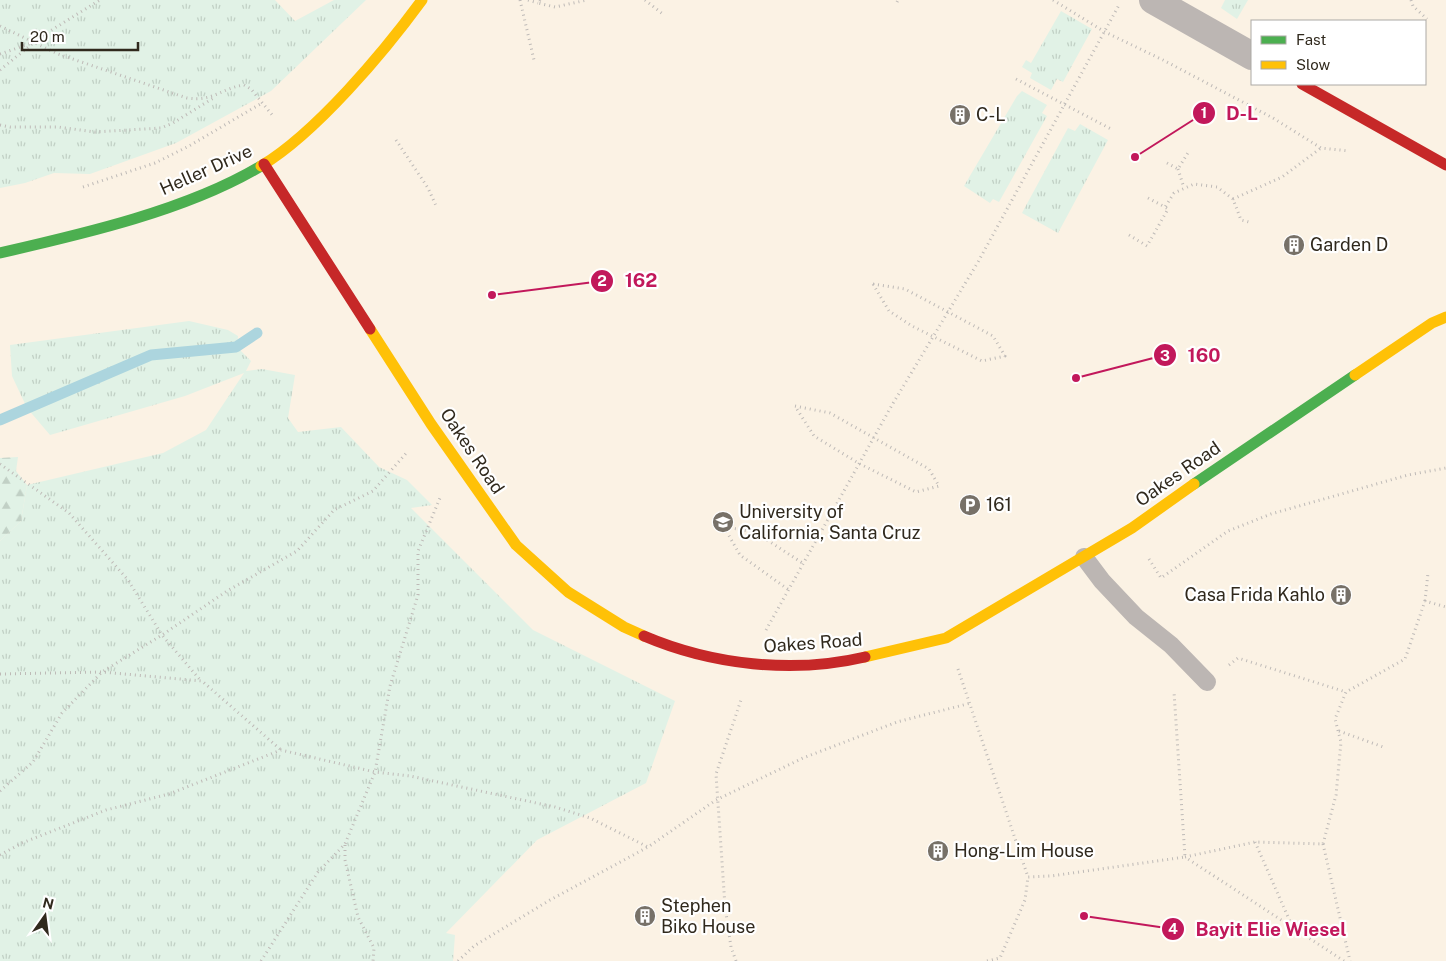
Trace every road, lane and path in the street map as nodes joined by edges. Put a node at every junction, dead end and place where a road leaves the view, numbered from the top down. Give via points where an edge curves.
1 (100, 0) edge
2 (422, 0) edge
3 (520, 0) edge
4 (528, 0) edge
5 (587, 0) edge
6 (645, 0) edge
7 (1053, 0) edge
8 (1122, 0) edge
9 (1153, 0) edge
10 (1411, 0) edge
11 (539, 1) edge
12 (664, 15) dead end
13 (1427, 19) dead end
14 (0, 26) edge
15 (1105, 32) junction
16 (35, 42) junction
17 (0, 54) edge
18 (1251, 55) edge
19 (534, 60) dead end
20 (0, 70) edge
21 (1016, 79) dead end
22 (1304, 85) edge
23 (220, 94) junction
24 (262, 103) junction
25 (1065, 104) junction
26 (275, 118) dead end
27 (0, 125) edge
28 (1114, 130) dead end
29 (1391, 134) junction
30 (396, 140) dead end
31 (1321, 148) junction
32 (1189, 151) dead end
33 (1167, 163) dead end
34 (264, 164) junction
35 (1446, 165) edge
36 (1178, 169) junction
37 (83, 187) dead end
38 (1184, 188) junction
39 (1148, 198) dead end
40 (1233, 199) junction
41 (1165, 207) junction
42 (438, 208) dead end
43 (1249, 222) dead end
44 (1128, 235) dead end
45 (0, 253) edge
46 (947, 314) junction
47 (1446, 317) edge
48 (932, 337) junction
49 (431, 424) junction
50 (873, 440) junction
51 (0, 464) edge
52 (860, 464) junction
53 (1446, 468) edge
54 (463, 472) junction
55 (1146, 554) dead end
56 (1084, 557) junction
57 (804, 564) junction
58 (1428, 573) dead end
59 (789, 590) junction
60 (1426, 601) junction
61 (1446, 607) edge
62 (162, 636) junction
63 (762, 636) dead end
64 (946, 638) junction
65 (1171, 645) junction
66 (102, 672) junction
67 (0, 674) edge
68 (202, 681) junction
69 (1207, 682) joint
70 (745, 689) dead end
71 (1346, 692) junction
72 (971, 703) junction
73 (1338, 731) junction
74 (1386, 748) dead end
75 (282, 750) junction
76 (375, 772) junction
77 (0, 792) edge
78 (716, 800) junction
79 (1254, 842) junction
80 (344, 844) junction
81 (1323, 844) junction
82 (648, 847) junction
83 (0, 856) edge
84 (1185, 857) junction
85 (1028, 876) junction
86 (1292, 926) junction
87 (1001, 959) edge
88 (261, 961) edge
89 (373, 961) edge
90 (458, 961) edge
91 (736, 961) edge
92 (987, 961) edge
93 (1344, 961) edge
94 (1350, 961) edge

1 - 16 path
2 - 34 street, Heller Drive via 397,36 355,82 294,142
3 - 19 path
4 - 11 path
5 - 11 path via 555,7
6 - 12 path
7 - 15 path
8 - 15 path
9 - 18 street
10 - 13 path
14 - 16 path
15 - 25 path
15 - 31 path via 1273,118
16 - 17 path
16 - 20 path
16 - 23 path via 58,54 187,98 198,100
21 - 25 path
22 - 29 street
23 - 24 path via 244,84
23 - 27 path via 173,124 161,128 95,132
24 - 26 path
24 - 37 path via 155,163
25 - 28 path
25 - 46 path
29 - 31 path via 1369,146 1345,152
29 - 35 street
30 - 42 path
31 - 40 path via 1282,177
32 - 36 path
33 - 36 path
34 - 45 street, Heller Drive via 236,180 167,208
34 - 49 street, Oakes Road
36 - 38 path
38 - 40 path via 1194,184 1217,188
38 - 41 path via 1174,193
39 - 41 path
40 - 43 path via 1240,220
41 - 44 path via 1168,209 1147,246
46 - 48 path
46 - 48 path via 993,336 1005,356 982,360
46 - 48 path via 905,289 872,284 889,311
47 - 56 street, Oakes Road via 1424,328 1132,528
48 - 50 path
49 - 54 street, Oakes Road
49 - 62 path via 373,491 334,510 297,552 227,591
50 - 52 path
50 - 52 path via 929,470 940,486 916,492
50 - 52 path via 830,414 795,406 814,436
51 - 62 path via 68,513 128,580
52 - 57 path
53 - 55 path via 1271,514 1228,531 1161,578
54 - 64 street, Oakes Road via 516,545 541,570 568,592 624,628 654,640 728,660 796,665 844,662
54 - 76 path via 437,501 418,551 418,595 390,686
56 - 64 street, Oakes Road
56 - 65 lane via 1136,617
57 - 59 path
57 - 59 path via 754,532 724,527 740,556
58 - 60 path
59 - 63 path
60 - 61 path
60 - 71 path via 1405,659
62 - 66 path
62 - 68 path
64 - 72 path
65 - 69 lane
65 - 84 path
66 - 67 path
66 - 68 path
66 - 77 path via 62,713 33,762
68 - 75 path
69 - 71 path via 1238,658
70 - 78 path via 716,774
71 - 73 path via 1335,719
72 - 78 path via 880,729 803,758
72 - 85 path
73 - 74 path
73 - 81 path via 1341,742 1336,795
75 - 76 path
75 - 83 path via 169,794 106,810 22,843
76 - 80 path
76 - 82 path via 410,776 555,807 590,818
78 - 82 path
78 - 91 path via 725,906
79 - 81 path
79 - 84 path
79 - 86 path
80 - 88 path via 318,872
80 - 89 path via 358,917 374,948
81 - 94 path
82 - 90 path via 541,905 474,946
84 - 85 path via 1051,876
84 - 86 path
85 - 87 path via 1025,900
86 - 93 path
87 - 92 path

